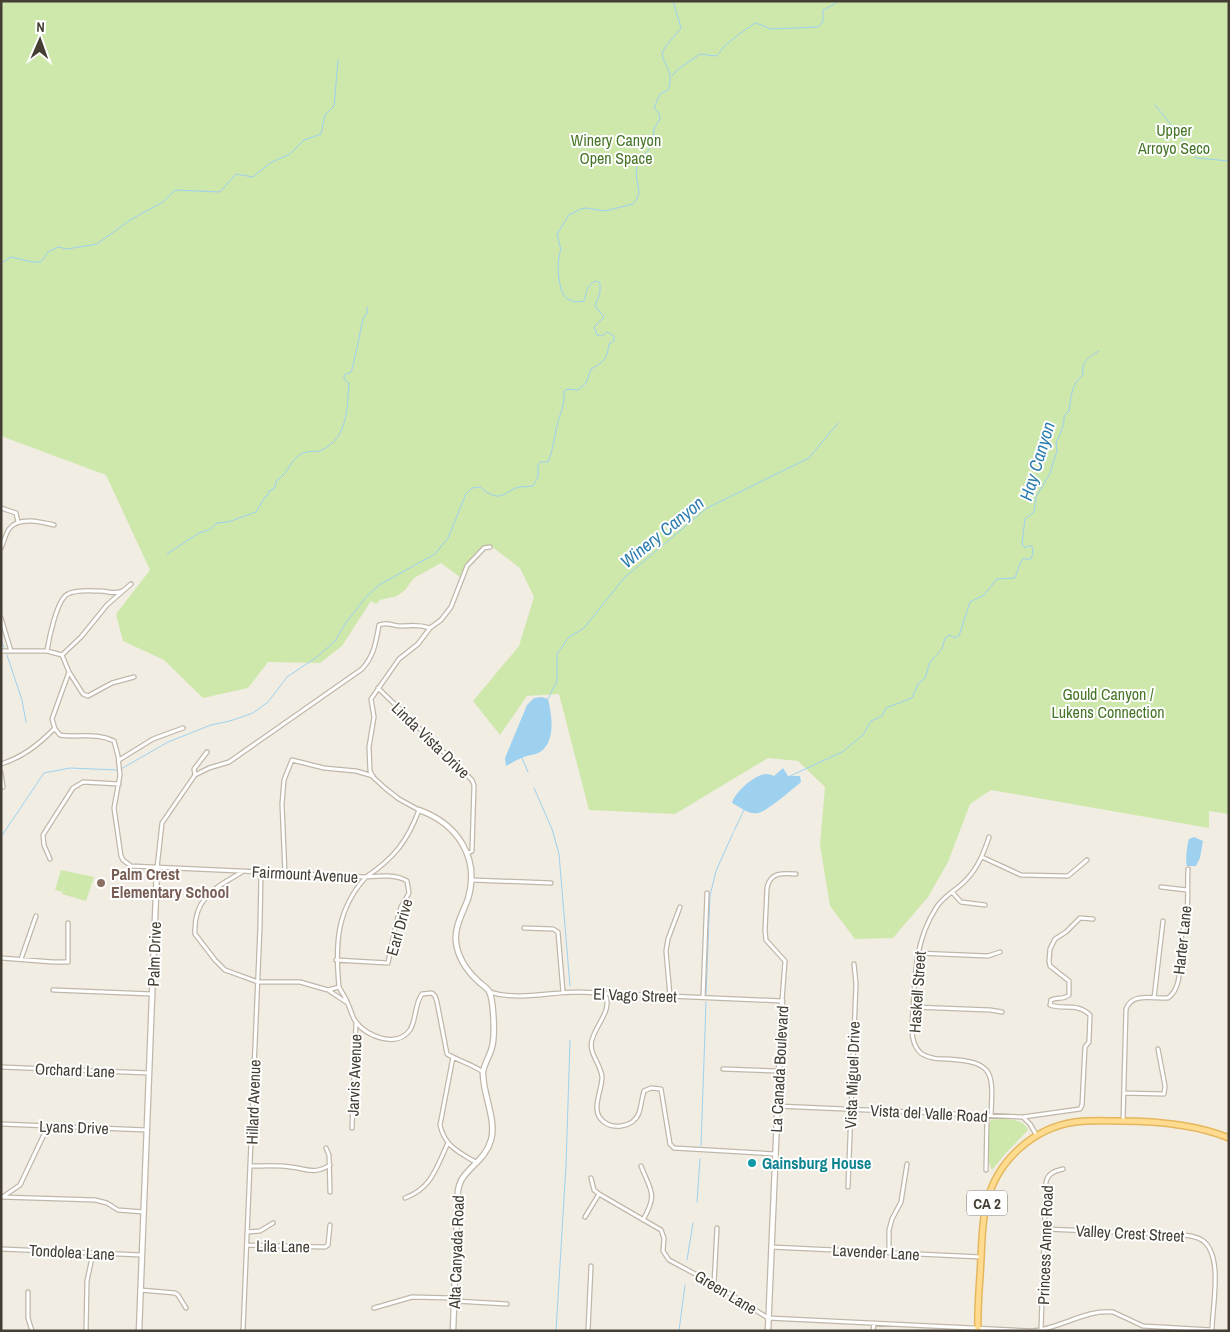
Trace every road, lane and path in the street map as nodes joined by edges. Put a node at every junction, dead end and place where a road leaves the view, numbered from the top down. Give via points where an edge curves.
1 (1, 508) edge
2 (18, 522) junction
3 (54, 525) dead end
4 (490, 547) dead end
5 (1, 548) edge
6 (131, 584) dead end
7 (122, 591) junction
8 (1, 618) edge
9 (430, 628) junction
10 (1, 651) edge
11 (11, 651) junction
12 (47, 651) junction
13 (62, 655) junction
14 (69, 672) junction
15 (134, 677) dead end
16 (378, 688) junction
17 (183, 728) dead end
18 (54, 729) junction
19 (206, 752) dead end
20 (119, 762) junction
21 (1, 764) edge
22 (1, 773) edge
23 (194, 775) junction
24 (373, 777) junction
25 (120, 784) junction
26 (3, 787) dead end
27 (419, 810) junction
28 (989, 837) dead end
29 (468, 853) junction
30 (982, 857) junction
31 (50, 859) dead end
32 (1087, 860) dead end
33 (157, 868) junction
34 (1188, 869) dead end
35 (242, 871) junction
36 (261, 872) junction
37 (285, 873) junction
38 (796, 874) dead end
39 (366, 877) junction
40 (472, 880) junction
41 (551, 883) dead end
42 (1161, 887) dead end
43 (1187, 890) junction
44 (952, 892) junction
45 (707, 894) dead end
46 (985, 905) dead end
47 (680, 907) dead end
48 (36, 916) dead end
49 (1093, 918) dead end
50 (1163, 921) dead end
51 (68, 923) dead end
52 (524, 928) dead end
53 (1000, 952) dead end
54 (917, 953) junction
55 (1, 958) edge
56 (21, 959) junction
57 (336, 960) junction
58 (854, 964) dead end
59 (258, 982) junction
60 (339, 987) junction
61 (53, 990) dead end
62 (328, 990) junction
63 (489, 991) junction
64 (563, 992) junction
65 (604, 993) junction
66 (153, 994) junction
67 (670, 996) junction
68 (703, 997) junction
69 (1154, 998) junction
70 (782, 1001) junction
71 (348, 1004) junction
72 (913, 1007) junction
73 (1002, 1012) dead end
74 (356, 1022) junction
75 (1158, 1049) dead end
76 (453, 1057) junction
77 (1, 1067) edge
78 (723, 1069) dead end
79 (778, 1071) junction
80 (483, 1072) junction
81 (150, 1073) junction
82 (1124, 1094) junction
83 (777, 1106) junction
84 (851, 1109) junction
85 (989, 1115) junction
86 (1023, 1117) junction
87 (1123, 1121) junction
88 (1, 1124) edge
89 (48, 1126) junction
90 (352, 1128) dead end
91 (148, 1130) junction
92 (1036, 1136) junction
93 (1229, 1138) edge
94 (448, 1144) junction
95 (326, 1148) dead end
96 (775, 1154) junction
97 (477, 1163) junction
98 (907, 1164) dead end
99 (330, 1165) junction
100 (250, 1166) junction
101 (640, 1166) dead end
102 (1064, 1169) dead end
103 (986, 1170) dead end
104 (591, 1178) dead end
105 (848, 1187) dead end
106 (330, 1192) dead end
107 (599, 1194) junction
108 (2, 1197) edge
109 (405, 1198) dead end
110 (144, 1212) junction
111 (585, 1217) dead end
112 (643, 1220) junction
113 (274, 1223) dead end
114 (330, 1225) dead end
115 (717, 1228) dead end
116 (1046, 1228) junction
117 (248, 1232) junction
118 (247, 1245) junction
119 (771, 1247) junction
120 (1, 1249) edge
121 (93, 1253) junction
122 (889, 1253) junction
123 (142, 1255) junction
124 (981, 1258) junction
125 (591, 1266) dead end
126 (714, 1284) junction
127 (140, 1290) junction
128 (28, 1292) dead end
129 (455, 1300) junction
130 (507, 1304) dead end
131 (186, 1308) dead end
132 (374, 1308) dead end
133 (768, 1318) junction
134 (874, 1323) junction
135 (978, 1330) edge
136 (1041, 1330) edge
137 (1212, 1330) edge
138 (32, 1331) edge
139 (86, 1331) edge
140 (139, 1331) edge
141 (243, 1331) edge
142 (453, 1331) edge
143 (588, 1331) edge
144 (768, 1331) edge
145 (873, 1331) edge

1 - 2 street via 16,513
2 - 3 street
2 - 5 street via 9,529
4 - 9 street via 484,548 467,566 451,607
6 - 7 street
7 - 12 street via 114,594 71,592 65,596 50,630
7 - 13 street
8 - 11 street
9 - 16 street via 418,644 399,659
9 - 23 street via 419,624 379,625 374,651 362,669 229,762
10 - 11 street
11 - 12 street
12 - 13 street
13 - 14 street
14 - 15 street via 83,694 88,696 112,683
14 - 18 street via 52,719
16 - 24 street via 371,699 374,717 369,747
16 - 29 street, Linda Vista Drive via 472,780 474,838 472,850
17 - 20 street via 156,737
18 - 20 street via 60,735 72,737 105,736 114,741
18 - 21 street via 36,747 16,760
19 - 23 street, Palm Drive via 194,769
20 - 25 street, Fairmount Avenue
22 - 26 street
23 - 33 street, Palm Drive via 162,823
24 - 27 street via 399,799
24 - 37 street via 292,760 284,780 282,804
25 - 31 street via 83,782 73,788 43,835
25 - 33 street, Fairmount Avenue via 114,808 121,856 131,866
27 - 29 street via 446,824
27 - 39 street, Fairmount Avenue via 401,847
28 - 30 street, Haskell Street
29 - 40 street
30 - 32 street via 1020,874 1068,876
30 - 44 street, Haskell Street via 967,880
33 - 35 street, Fairmount Avenue
33 - 66 street, Palm Drive
34 - 43 street, Harter Lane
35 - 36 street, Fairmount Avenue
35 - 59 street via 210,891 196,913 195,934 225,970
36 - 37 street, Fairmount Avenue
36 - 59 street, Hillard Avenue
37 - 39 street, Fairmount Avenue
38 - 70 street, La Canada Boulevard via 782,873 772,877 766,888 765,931 768,944 784,960
39 - 57 street via 341,920
39 - 57 street, Earl Drive via 400,878 407,881 409,888 396,924 388,963
40 - 41 street
40 - 63 street via 455,940 462,963
42 - 43 street
43 - 69 street, Harter Lane via 1178,983 1171,996
44 - 46 street via 961,902
44 - 54 street, Haskell Street via 936,908
45 - 68 street
47 - 67 street via 666,951
48 - 56 street
49 - 86 street, Vista del Valle Road via 1080,918 1055,939 1049,961 1053,969 1069,981 1068,995 1051,1000 1050,1005 1070,1006 1090,1015 1080,1109
50 - 69 street
51 - 56 street via 68,962
52 - 64 street via 558,932
53 - 54 street via 988,956
54 - 72 street, Haskell Street
55 - 56 street
57 - 60 street
58 - 84 street, Vista Miguel Drive
59 - 62 street via 300,982
59 - 100 street, Hillard Avenue
60 - 62 street
60 - 71 street
61 - 66 street
62 - 71 street
63 - 64 street, El Vago Street via 503,996 524,997
63 - 80 street, Alta Canyada Road via 494,1027 492,1047
64 - 65 street, El Vago Street
65 - 67 street, El Vago Street
65 - 96 street via 607,1006 591,1041 602,1075 597,1110 601,1119 610,1126 632,1123 638,1115 644,1091 661,1089 670,1144 674,1148
66 - 81 street, Palm Drive
67 - 68 street, El Vago Street
68 - 70 street, El Vago Street
69 - 82 street, Harter Lane via 1136,998 1126,1009
70 - 79 street, La Canada Boulevard
71 - 74 street
72 - 73 street
72 - 85 street, Haskell Street via 912,1038 917,1049 934,1058 973,1061 987,1071 992,1082
74 - 76 street via 375,1036 396,1039 408,1032 422,994 432,994 437,1002 447,1054
74 - 90 street, Jarvis Avenue
75 - 82 street via 1164,1094
76 - 80 street
76 - 94 street via 440,1125
77 - 81 street, Orchard Lane
78 - 79 street
79 - 83 street, La Canada Boulevard
80 - 97 street, Alta Canyada Road via 492,1134 489,1146
81 - 91 street, Palm Drive
82 - 87 street, Harter Lane
83 - 84 street, Vista del Valle Road
83 - 96 street, La Canada Boulevard
84 - 85 street, Vista del Valle Road
84 - 105 street, Vista Miguel Drive
85 - 86 street, Vista del Valle Road
85 - 103 street, Haskell Street
86 - 92 street
87 - 92 main road, CA 2 via 1074,1122
87 - 93 main road, CA 2 via 1182,1125
88 - 89 street, Lyans Drive
89 - 91 street, Lyans Drive
89 - 108 street via 20,1185
91 - 110 street, Palm Drive
92 - 124 main road, CA 2 via 1013,1154 995,1179 983,1219
94 - 97 street
94 - 109 street via 428,1184
95 - 99 street
96 - 119 street, La Canada Boulevard
97 - 129 street, Alta Canyada Road via 462,1179 458,1190
98 - 122 street via 901,1202 889,1230
99 - 100 street via 311,1172 292,1167
99 - 106 street
100 - 117 street, Hillard Avenue
101 - 112 street via 653,1197
102 - 116 street, Princess Anne Road via 1047,1177
104 - 107 street via 594,1190
107 - 111 street
107 - 112 street, Green Lane
108 - 110 street via 95,1200 118,1210
110 - 123 street, Palm Drive
112 - 126 street, Green Lane via 662,1233 665,1256
113 - 117 street
114 - 118 street, Lila Lane via 325,1247
115 - 126 street
116 - 136 street, Princess Anne Road
116 - 137 street, Valley Crest Street via 1190,1236 1203,1241 1210,1248 1214,1268
117 - 118 street, Hillard Avenue
118 - 141 street, Hillard Avenue
119 - 122 street, Lavender Lane
119 - 133 street, La Canada Boulevard
120 - 121 street, Tondolea Lane
121 - 123 street, Tondolea Lane
121 - 139 street via 87,1281
122 - 124 street, Lavender Lane
123 - 127 street, Palm Drive
124 - 135 main road, CA 2
125 - 143 street
126 - 133 street, Green Lane
127 - 131 street via 175,1293
127 - 140 street, Palm Drive
128 - 138 street via 28,1318
129 - 130 street
129 - 132 street via 412,1297
129 - 142 street, Alta Canyada Road
133 - 134 street, Green Lane
133 - 144 street, La Canada Boulevard
134 - 135 street, Green Lane
134 - 145 street
135 - 136 street, Green Lane
136 - 137 street, Green Lane via 1108,1311 1143,1326

